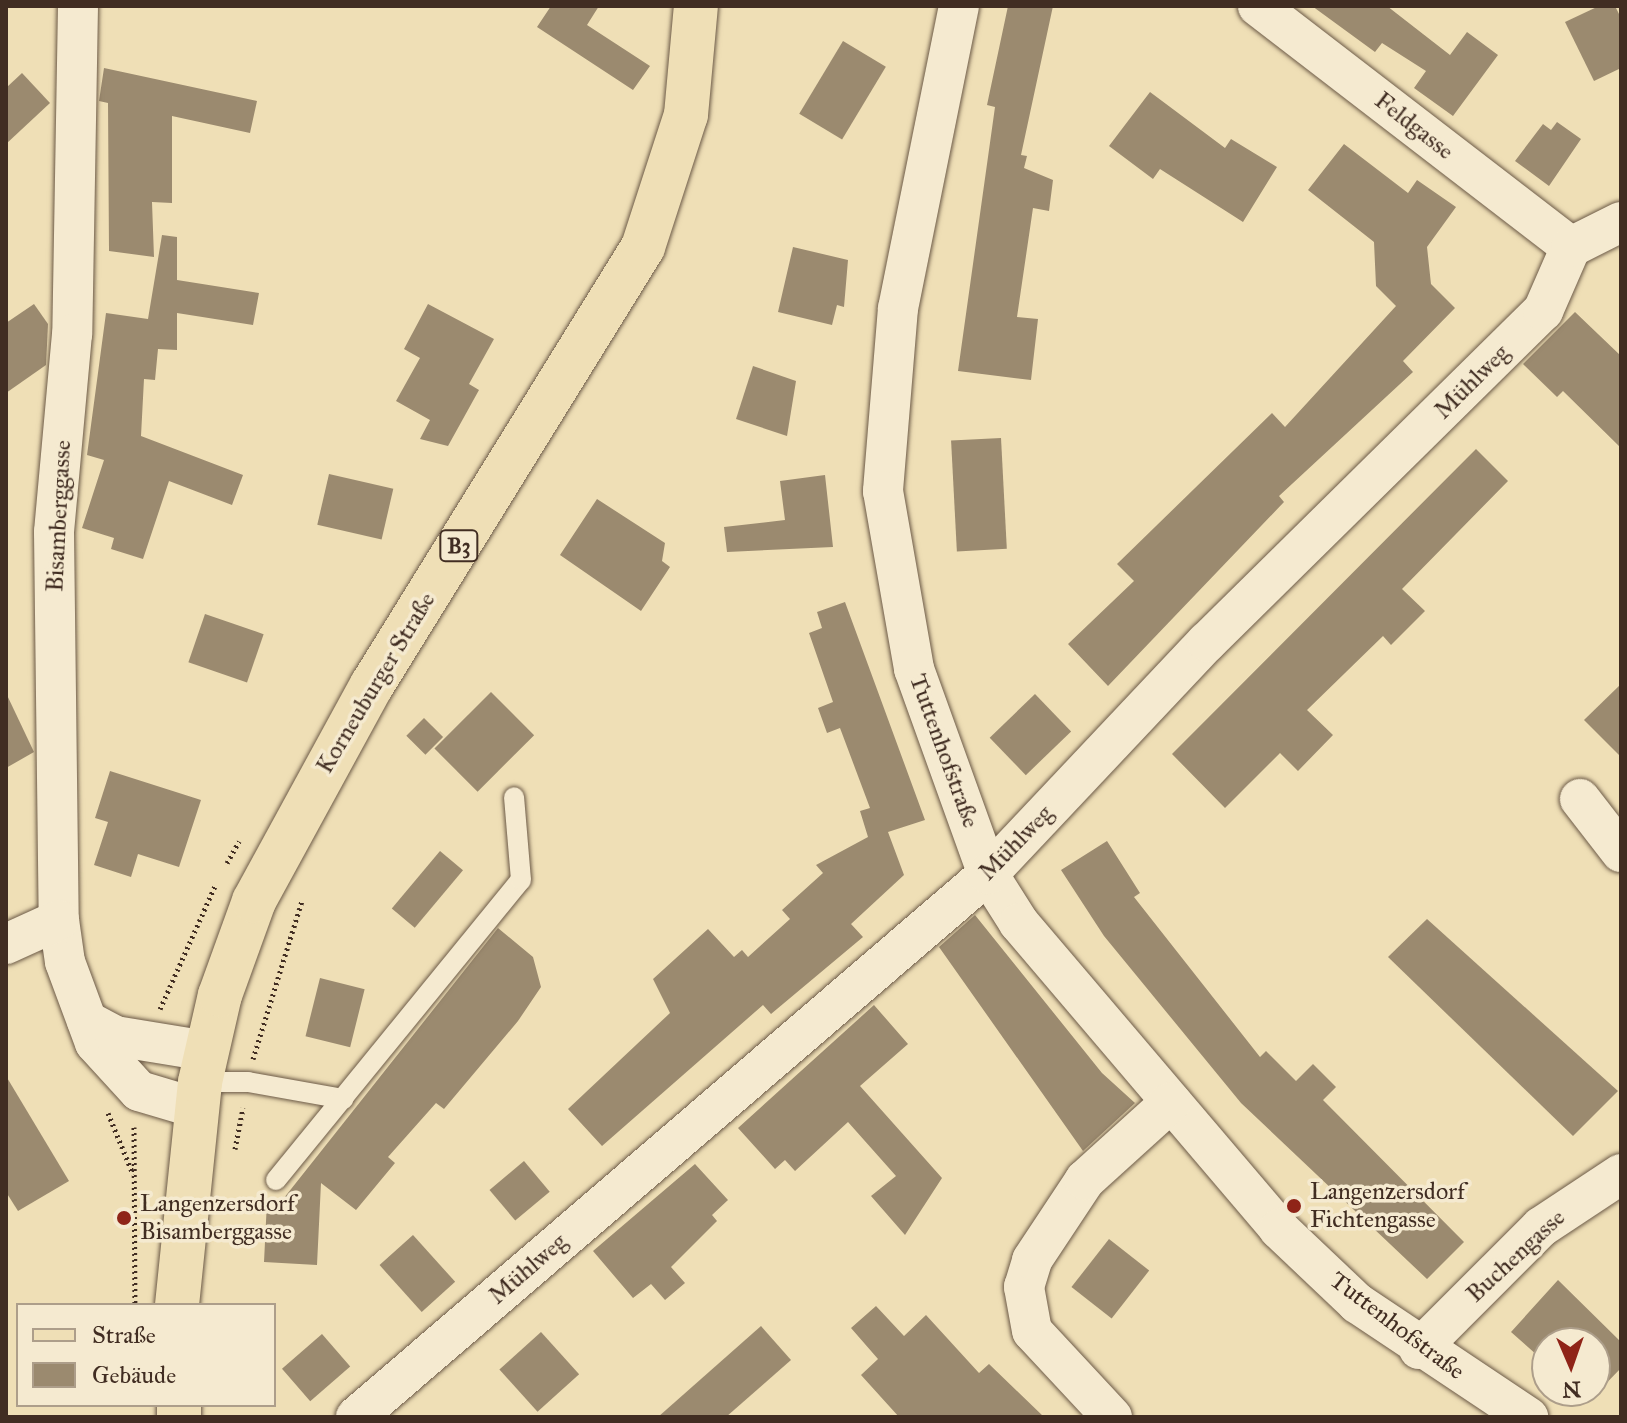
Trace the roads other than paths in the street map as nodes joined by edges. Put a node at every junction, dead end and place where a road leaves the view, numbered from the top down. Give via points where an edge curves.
1 (78, 6) edge
2 (696, 6) edge
3 (959, 6) edge
4 (1258, 6) edge
5 (1621, 222) edge
6 (1571, 247) junction
7 (514, 797) dead end
8 (1580, 799) dead end
9 (1621, 852) edge
10 (988, 874) junction
11 (59, 920) junction
12 (6, 944) edge
13 (87, 1021) junction
14 (201, 1080) junction
15 (343, 1099) junction
16 (1171, 1102) junction
17 (1621, 1174) edge
18 (276, 1180) dead end
19 (177, 1303) edge
20 (1419, 1349) junction
21 (356, 1417) edge
22 (1112, 1417) edge
23 (1528, 1417) edge

1 - 11 street, Bisamberggasse via 72,334 54,532
2 - 14 main road, Korneuburger Straße / B3 via 686,115 643,247 291,828 235,949
3 - 10 street, Tuttenhofstraße via 898,308 883,491 914,669
4 - 6 street, Feldgasse
5 - 6 street
6 - 10 street, Mühlweg via 1543,311 1207,642
7 - 15 lane via 521,880
8 - 9 street
10 - 16 street, Tuttenhofstraße via 1019,923
10 - 21 street, Mühlweg
11 - 12 street
11 - 13 street, Bisamberggasse via 65,962
13 - 14 street
13 - 14 street, Bisamberggasse via 95,1043 139,1091
14 - 15 lane via 248,1082
14 - 19 main road, Korneuburger Straße / B3
15 - 18 lane
16 - 20 street, Tuttenhofstraße via 1279,1229
16 - 22 street via 1085,1180 1032,1260 1024,1287 1032,1331
17 - 20 street, Buchengasse via 1541,1227
20 - 23 street, Tuttenhofstraße

